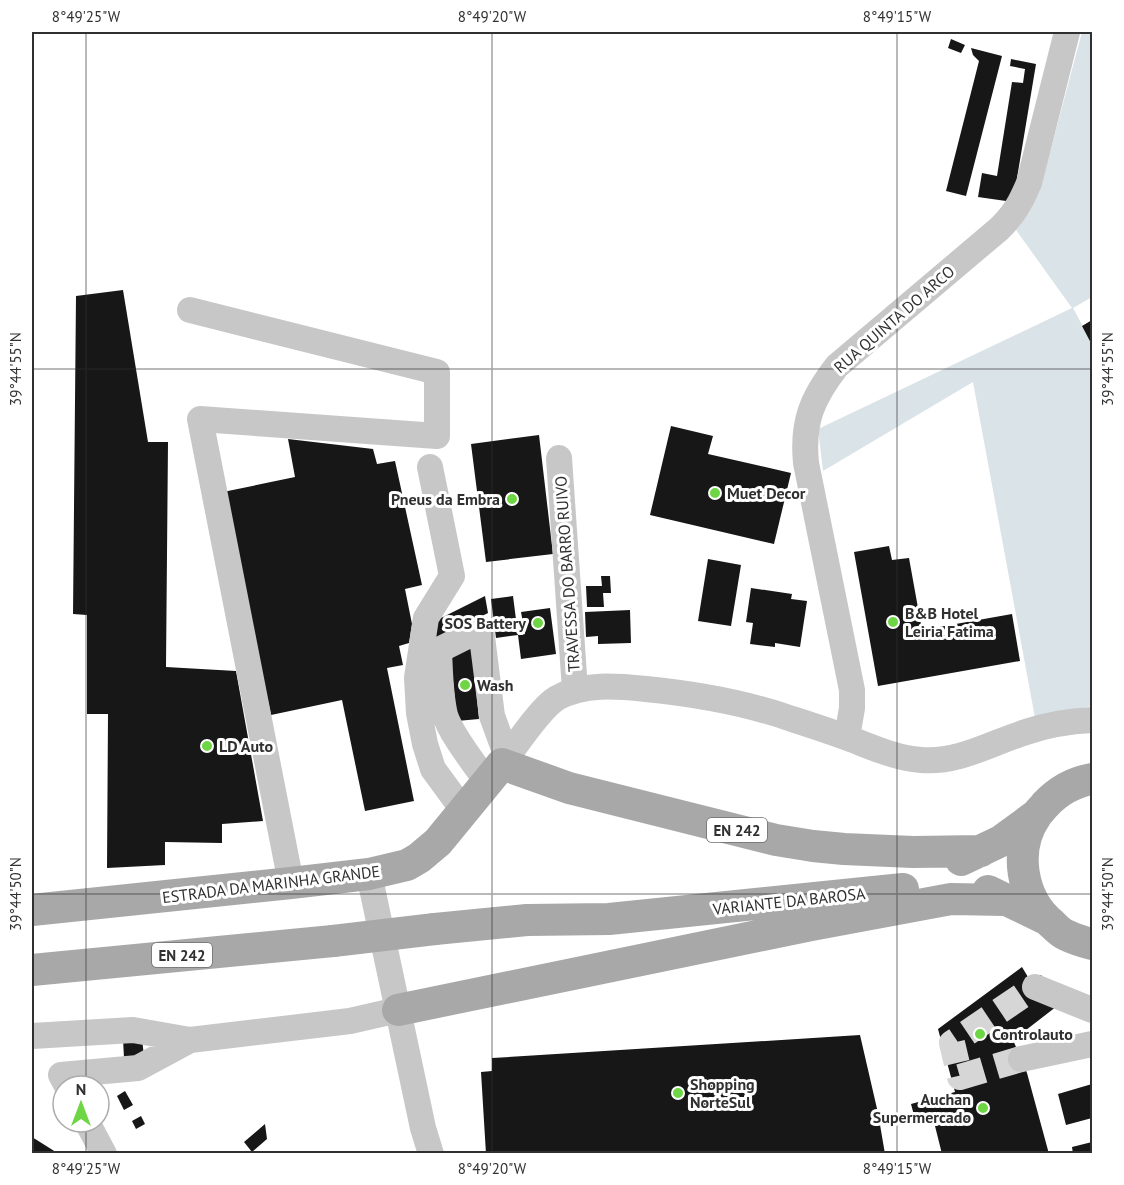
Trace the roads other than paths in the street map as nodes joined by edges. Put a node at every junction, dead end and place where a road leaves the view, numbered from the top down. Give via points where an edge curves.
1 (1067, 32) edge
2 (190, 310) dead end
3 (559, 458) dead end
4 (430, 467) dead end
5 (575, 690) junction
6 (1092, 720) edge
7 (847, 737) junction
8 (498, 768) junction
9 (1092, 779) edge
10 (463, 810) junction
11 (1035, 816) junction
12 (981, 851) junction
13 (369, 874) junction
14 (291, 883) junction
15 (1005, 900) junction
16 (32, 910) edge
17 (1044, 918) junction
18 (527, 920) junction
19 (1092, 944) edge
20 (32, 970) edge
21 (1035, 987) dead end
22 (398, 1010) junction
23 (1092, 1010) edge
24 (32, 1036) edge
25 (190, 1040) junction
26 (1092, 1044) edge
27 (1021, 1059) tunnel mouth
28 (72, 1074) edge
29 (93, 1134) edge
30 (104, 1154) edge
31 (431, 1154) edge

1 - 7 street, RUA QUINTA DO ARCO via 1020,205 999,229 837,366 823,384 807,421 806,463 852,690
2 - 14 street via 437,372 437,436 200,419
3 - 5 street, TRAVESSA DO BARRO RUIVO
4 - 10 street via 452,576 426,618 417,678 420,713 433,769
5 - 7 street via 621,686 711,697 750,705
5 - 8 street via 544,710
6 - 7 street via 1025,732 948,759 894,756
8 - 8 street via 492,716 481,629 439,650 441,693 451,729
8 - 10 main road, ESTRADA DA MARINHA GRANDE
8 - 12 main road, EN 242 via 776,840 844,849
9 - 11 main road, EN 242 via 1055,795
10 - 13 main road, ESTRADA DA MARINHA GRANDE via 438,842 419,858
11 - 12 main road, VARIANTE DA BAROSA / EN 242 via 1001,842
11 - 17 main road, EN 242 via 1022,858 1031,900
12 - 18 main road, VARIANTE DA BAROSA / EN 242 via 937,864 605,903
13 - 14 main road, ESTRADA DA MARINHA GRANDE
13 - 22 street
14 - 16 main road, ESTRADA DA MARINHA GRANDE
15 - 17 main road, VARIANTE DA BAROSA / EN 242
15 - 18 main road, VARIANTE DA BAROSA / EN 242 via 981,888 949,884 609,919
15 - 22 main road via 951,898
17 - 19 main road, EN 242 via 1065,935
18 - 20 main road, VARIANTE DA BAROSA / EN 242, bridge
21 - 23 street
22 - 25 street via 350,1022
22 - 31 street
24 - 25 street via 133,1030
25 - 28 street via 138,1068
26 - 27 street
29 - 30 street

